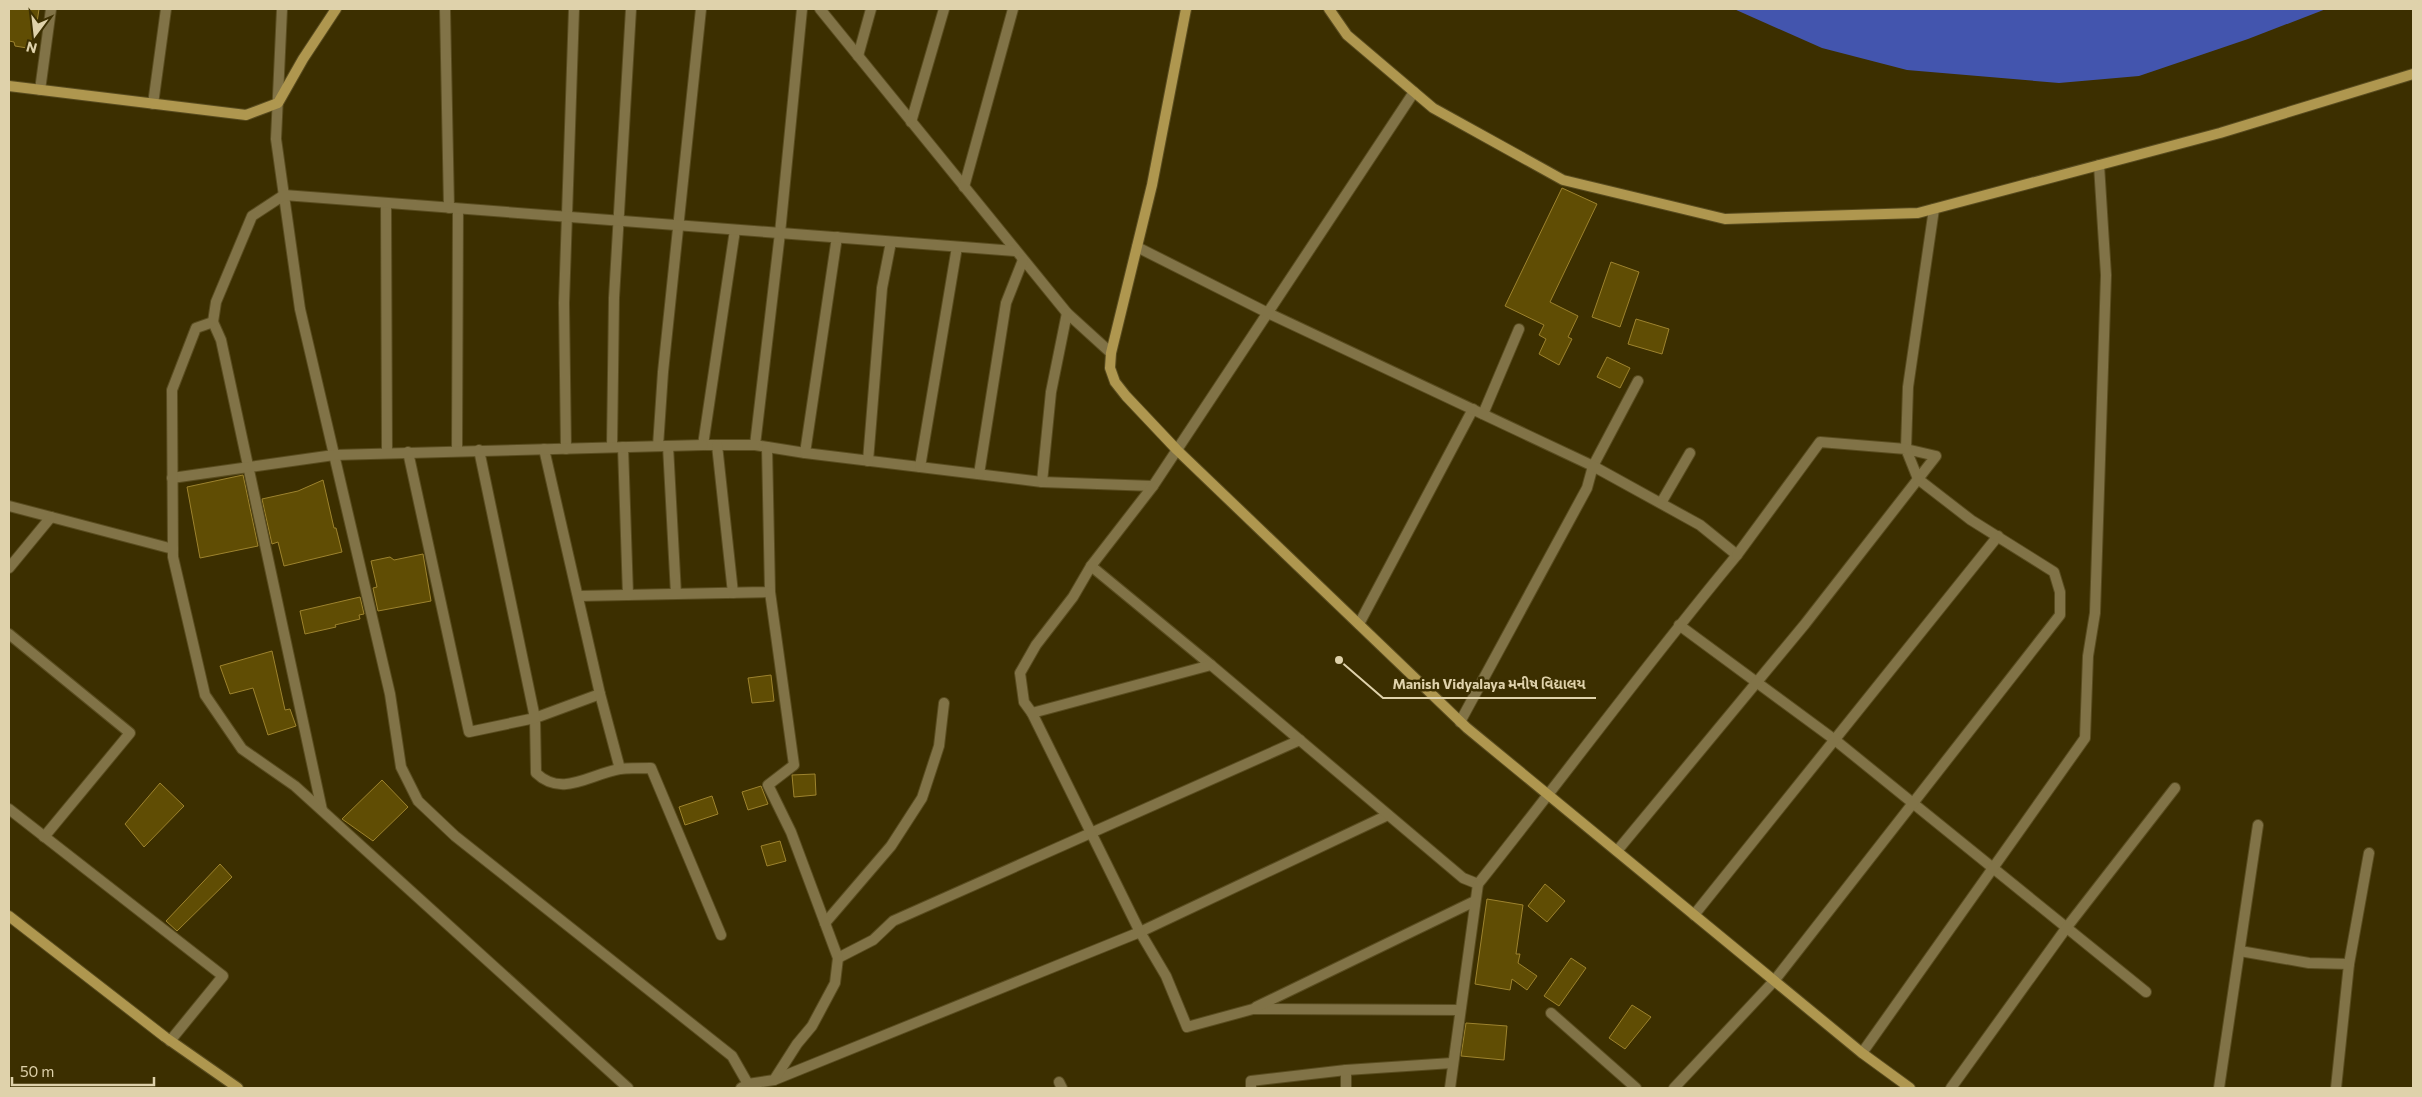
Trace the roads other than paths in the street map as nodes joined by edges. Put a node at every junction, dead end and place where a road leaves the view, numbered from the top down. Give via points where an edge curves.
1 (51, 9) edge
2 (166, 9) edge
3 (282, 9) edge
4 (336, 9) edge
5 (445, 9) edge
6 (574, 9) edge
7 (631, 9) edge
8 (701, 9) edge
9 (802, 9) edge
10 (820, 9) edge
11 (871, 9) edge
12 (944, 9) edge
13 (1012, 9) edge
14 (1186, 9) edge
15 (1329, 9) edge
16 (858, 56) junction
17 (2413, 74) edge
18 (9, 86) edge
19 (40, 90) junction
20 (1414, 92) junction
21 (278, 103) junction
22 (153, 104) junction
23 (911, 122) junction
24 (2099, 165) junction
25 (964, 187) junction
26 (284, 195) junction
27 (386, 203) junction
28 (454, 208) junction
29 (1934, 208) junction
30 (568, 217) junction
31 (618, 221) junction
32 (679, 226) junction
33 (735, 230) junction
34 (780, 233) junction
35 (837, 238) junction
36 (891, 242) junction
37 (957, 247) junction
38 (1137, 247) junction
39 (1015, 251) junction
40 (1023, 260) junction
41 (1067, 313) junction
42 (1268, 313) junction
43 (213, 322) junction
44 (1519, 330) dead end
45 (1111, 353) junction
46 (1638, 381) dead end
47 (1473, 409) junction
48 (1483, 414) junction
49 (703, 445) junction
50 (717, 445) junction
51 (755, 445) junction
52 (663, 446) junction
53 (623, 447) junction
54 (767, 447) junction
55 (612, 448) junction
56 (544, 449) junction
57 (566, 449) junction
58 (1906, 449) junction
59 (479, 450) junction
60 (1177, 450) junction
61 (457, 451) junction
62 (408, 452) junction
63 (387, 453) junction
64 (804, 453) junction
65 (1690, 453) dead end
66 (334, 455) junction
67 (868, 460) junction
68 (248, 466) junction
69 (1593, 466) junction
70 (920, 467) junction
71 (979, 474) junction
72 (172, 478) junction
73 (1918, 479) junction
74 (1042, 482) junction
75 (1153, 486) junction
76 (1661, 503) junction
77 (9, 506) edge
78 (52, 517) junction
79 (1998, 536) junction
80 (173, 549) junction
81 (1737, 555) junction
82 (1091, 566) junction
83 (9, 568) edge
84 (770, 592) junction
85 (732, 593) junction
86 (676, 594) junction
87 (578, 596) junction
88 (628, 596) junction
89 (1359, 624) junction
90 (1679, 625) junction
91 (9, 634) edge
92 (1211, 665) junction
93 (1758, 681) junction
94 (600, 694) junction
95 (944, 703) dead end
96 (1032, 713) junction
97 (535, 718) junction
98 (1460, 722) junction
99 (1300, 740) junction
100 (1835, 740) junction
101 (620, 769) junction
102 (2175, 788) dead end
103 (1549, 796) junction
104 (1914, 804) junction
105 (9, 809) edge
106 (322, 810) junction
107 (1388, 815) junction
108 (2258, 825) dead end
109 (1091, 833) junction
110 (44, 837) junction
111 (1617, 851) junction
112 (2369, 853) dead end
113 (1993, 868) junction
114 (1478, 884) junction
115 (1476, 901) junction
116 (1694, 914) junction
117 (9, 916) edge
118 (825, 923) junction
119 (2067, 927) junction
120 (1140, 932) junction
121 (721, 935) dead end
122 (2240, 951) junction
123 (838, 958) junction
124 (2349, 964) junction
125 (1774, 981) junction
126 (2146, 992) dead end
127 (1253, 1009) junction
128 (1460, 1010) junction
129 (1551, 1013) dead end
130 (170, 1041) junction
131 (1862, 1052) junction
132 (1452, 1063) junction
133 (1346, 1070) junction
134 (774, 1080) junction
135 (744, 1086) edge
136 (238, 1088) edge
137 (628, 1088) edge
138 (1251, 1088) edge
139 (1346, 1088) edge
140 (1450, 1088) edge
141 (1636, 1088) edge
142 (1674, 1088) edge
143 (1910, 1088) edge
144 (1951, 1088) edge
145 (2218, 1088) edge
146 (2336, 1088) edge

1 - 19 street
2 - 22 street
3 - 21 street
4 - 21 main road
5 - 28 street
6 - 30 street
7 - 31 street
8 - 32 street
9 - 34 street
10 - 16 street
11 - 16 street
12 - 23 street
13 - 25 street
14 - 38 main road
15 - 20 main road via 1347,34
16 - 23 street
17 - 24 main road via 2220,133
18 - 19 main road
19 - 22 main road
20 - 29 main road via 1434,108 1563,180 1725,219 1918,212
20 - 42 street
21 - 22 main road via 246,115
21 - 26 street via 276,139
23 - 25 street
24 - 29 main road
24 - 113 street via 2106,274 2095,613 2088,656 2085,738
25 - 39 street
26 - 27 street
26 - 43 street via 252,216 216,302
26 - 66 street via 300,308
27 - 28 street
27 - 63 street
28 - 30 street
28 - 61 street
29 - 58 street via 1908,387
30 - 31 street
30 - 57 street via 564,303
31 - 32 street
31 - 55 street
32 - 33 street
32 - 52 street via 663,372
33 - 34 street
33 - 49 street via 717,368
34 - 35 street
34 - 51 street
35 - 36 street
35 - 64 street
36 - 37 street
36 - 67 street via 882,288
37 - 39 street
37 - 70 street
38 - 42 street
38 - 45 main road
39 - 40 street
40 - 41 street
40 - 71 street via 1006,303
41 - 45 street
41 - 74 street via 1051,392
42 - 47 street
42 - 60 street
43 - 68 street via 221,340
43 - 72 street via 196,328 172,390
44 - 48 street
45 - 60 main road via 1110,368 1115,382
46 - 69 street
47 - 48 street
47 - 89 street
48 - 69 street
49 - 50 street
49 - 52 street
50 - 51 street
50 - 85 street
51 - 54 street
52 - 53 street
52 - 86 street
53 - 55 street
53 - 88 street
54 - 64 street
54 - 84 street
55 - 57 street
56 - 57 street
56 - 59 street
56 - 87 street
58 - 73 street
58 - 73 street via 1936,456
58 - 81 street via 1820,442
59 - 61 street
59 - 97 street
60 - 75 street
60 - 89 main road
61 - 62 street
62 - 63 street
62 - 97 street via 469,732
63 - 66 street
64 - 67 street
65 - 76 street
66 - 68 street
66 - 135 street via 390,694 401,767 418,802 454,836 732,1056
67 - 70 street
68 - 72 street
68 - 106 street
69 - 76 street
69 - 98 street via 1587,488
70 - 71 street
71 - 74 street
72 - 80 street
73 - 79 street via 1971,520
73 - 93 street
74 - 75 street
75 - 82 street
76 - 81 street via 1700,525
77 - 78 street
78 - 80 street
78 - 83 street
79 - 100 street
79 - 104 street via 2054,572 2060,592 2060,614
80 - 106 street via 205,695 242,749 295,786
81 - 90 street
82 - 92 street
82 - 96 street via 1020,673 1024,702
84 - 85 street
84 - 118 street via 794,765 768,785 792,832
85 - 86 street
86 - 88 street
87 - 88 street
87 - 94 street
89 - 98 main road
90 - 93 street
90 - 103 street
91 - 110 street via 130,733
92 - 96 street
92 - 99 street
93 - 100 street
93 - 111 street
94 - 97 street
94 - 101 street
95 - 118 street via 939,746 922,798 891,846
96 - 109 street
97 - 101 street via 536,773 545,782 566,785
98 - 103 main road
99 - 107 street
99 - 109 street
100 - 104 street
100 - 116 street
101 - 121 street via 652,768
102 - 119 street
103 - 111 main road
103 - 114 street
104 - 113 street
104 - 125 street
105 - 110 street
106 - 137 street
107 - 114 street via 1463,878
107 - 120 street
108 - 122 street
109 - 120 street
109 - 123 street via 892,921 873,940
110 - 130 street via 223,976
111 - 116 main road
112 - 124 street
113 - 119 street
113 - 131 street
114 - 115 street
115 - 127 street
115 - 128 street
116 - 125 main road
117 - 130 main road
118 - 123 street
119 - 126 street
119 - 144 street
120 - 127 street via 1166,976 1187,1027
120 - 134 street
122 - 124 street via 2309,963
122 - 145 street
123 - 134 street via 835,983 812,1026
124 - 146 street
125 - 131 main road
125 - 142 street
127 - 128 street
128 - 132 street
129 - 141 street
130 - 136 main road
131 - 143 main road
132 - 133 street
132 - 140 street
133 - 138 street via 1251,1081
133 - 139 street
134 - 135 street

